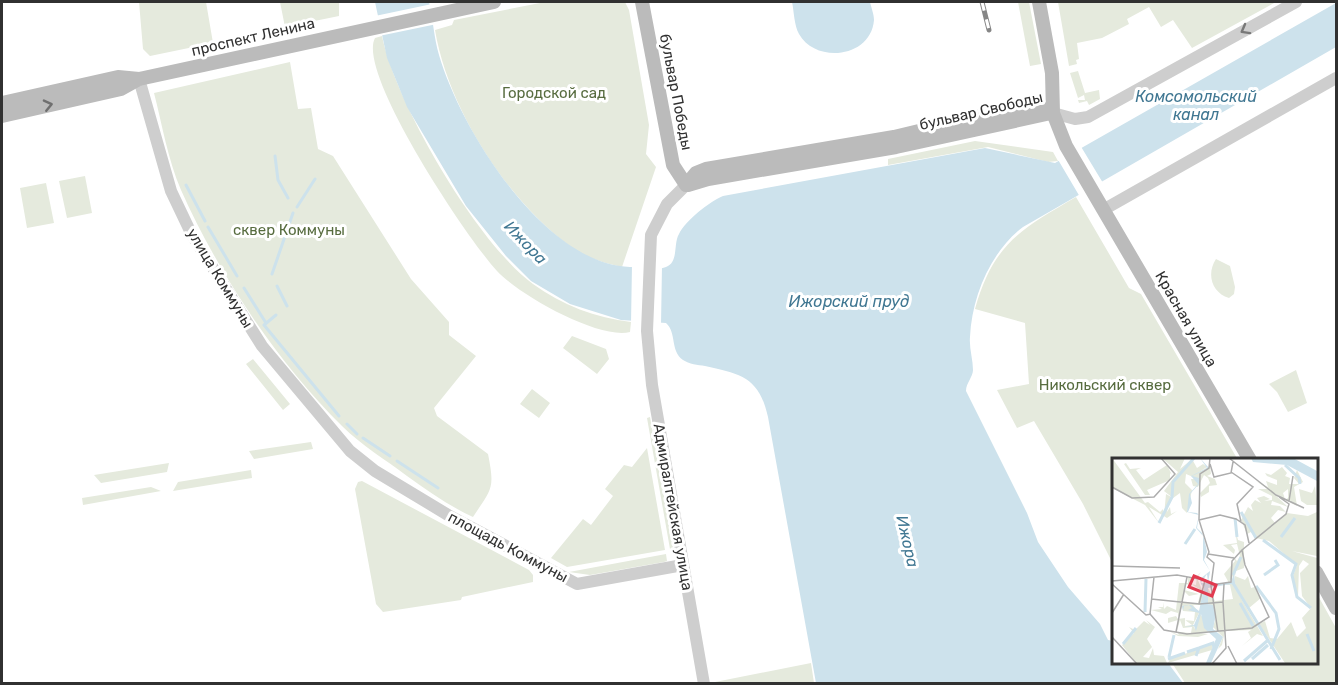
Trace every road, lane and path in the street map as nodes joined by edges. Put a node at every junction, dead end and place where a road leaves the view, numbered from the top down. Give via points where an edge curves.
1 (494, 2) edge
2 (642, 2) edge
3 (1039, 2) edge
4 (1296, 2) edge
5 (1336, 78) edge
6 (139, 79) junction
7 (2, 103) edge
8 (1053, 113) junction
9 (2, 116) edge
10 (686, 185) junction
11 (1103, 210) junction
12 (350, 451) joint
13 (1249, 458) edge
14 (683, 566) junction
15 (1317, 574) edge
16 (1336, 608) edge
17 (704, 684) edge

1 - 6 main road, проспект Ленина
2 - 10 main road, бульвар Победы via 673,165
3 - 8 main road via 1052,74
4 -> 8 street via 1082,119
5 - 11 street
6 - 7 main road, проспект Ленина via 118,77
9 -> 6 main road, проспект Ленина via 121,89
6 - 12 street, улица Коммуны via 171,191 191,233 262,346
8 - 10 main road, бульвар Свободы via 896,147
8 - 11 main road, Красная улица via 1066,146
10 - 14 street, Адмиралтейская улица via 659,216 651,235 647,331 650,372
11 - 13 main road, Красная улица
12 - 14 street, площадь Коммуны via 375,471 448,515 577,584
14 - 17 street, Адмиралтейская улица
15 - 16 main road

